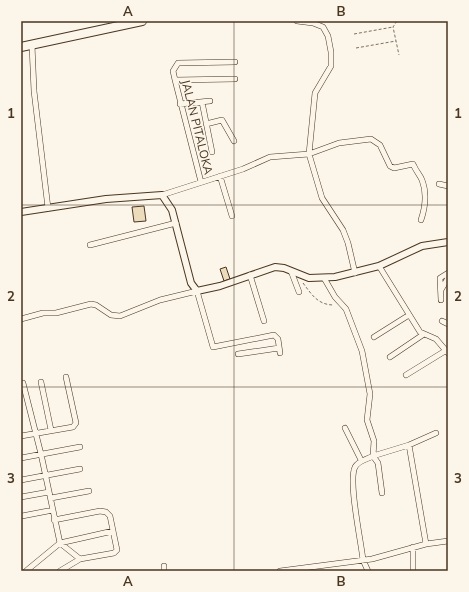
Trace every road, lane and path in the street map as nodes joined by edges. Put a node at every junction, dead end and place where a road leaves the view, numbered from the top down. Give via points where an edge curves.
1 (142, 21) edge
2 (297, 21) edge
3 (398, 21) edge
4 (393, 28) junction
5 (354, 34) dead end
6 (396, 41) junction
7 (32, 45) junction
8 (21, 47) edge
9 (356, 48) dead end
10 (399, 55) dead end
11 (235, 62) dead end
12 (235, 79) dead end
13 (174, 80) junction
14 (210, 101) dead end
15 (202, 102) junction
16 (180, 104) junction
17 (206, 124) junction
18 (234, 142) dead end
19 (212, 152) dead end
20 (309, 154) junction
21 (220, 176) junction
22 (201, 182) junction
23 (439, 184) dead end
24 (448, 186) edge
25 (162, 195) junction
26 (48, 208) junction
27 (21, 212) edge
28 (232, 216) dead end
29 (421, 220) dead end
30 (176, 222) junction
31 (448, 242) edge
32 (90, 244) dead end
33 (379, 266) junction
34 (291, 271) junction
35 (355, 273) junction
36 (448, 273) edge
37 (250, 275) junction
38 (297, 275) junction
39 (324, 278) junction
40 (448, 278) edge
41 (441, 290) junction
42 (197, 291) junction
43 (299, 292) dead end
44 (441, 300) dead end
45 (346, 309) junction
46 (409, 315) junction
47 (21, 319) edge
48 (442, 321) dead end
49 (264, 322) dead end
50 (448, 324) edge
51 (424, 334) junction
52 (374, 337) dead end
53 (446, 352) edge
54 (238, 354) dead end
55 (390, 357) dead end
56 (406, 375) dead end
57 (66, 377) dead end
58 (41, 382) dead end
59 (23, 383) dead end
60 (24, 401) edge
61 (345, 428) dead end
62 (51, 430) junction
63 (35, 433) junction
64 (436, 433) dead end
65 (21, 436) edge
66 (409, 445) junction
67 (80, 447) dead end
68 (41, 454) junction
69 (373, 456) junction
70 (21, 458) edge
71 (361, 460) junction
72 (80, 469) dead end
73 (46, 475) junction
74 (21, 480) edge
75 (89, 491) dead end
76 (49, 492) junction
77 (382, 493) dead end
78 (21, 497) edge
79 (51, 498) junction
80 (53, 510) junction
81 (22, 516) edge
82 (54, 520) junction
83 (113, 531) junction
84 (448, 541) edge
85 (60, 543) junction
86 (426, 544) junction
87 (413, 547) junction
88 (80, 559) junction
89 (363, 560) junction
90 (26, 571) edge
91 (60, 571) edge
92 (283, 571) edge
93 (368, 571) edge
94 (413, 571) edge

1 - 7 highway
2 - 20 street via 322,27 328,36 331,52 331,66 314,93
3 - 4 path
4 - 5 path
4 - 6 path
6 - 9 path
6 - 10 path
7 - 8 highway
7 - 26 street via 34,91
11 - 13 street, JALAN PITALOKA via 178,62
12 - 13 street
13 - 16 street, JALAN PITALOKA
14 - 15 street
15 - 16 street
15 - 17 street
16 - 22 street, JALAN PITALOKA
17 - 18 street via 222,120
17 - 19 street
20 - 21 street via 270,157
20 - 29 street via 339,143 371,138 380,145 390,166 394,168 413,164 422,180 424,190
20 - 35 street via 322,198 348,243
21 - 22 street
21 - 28 street
22 - 25 street
23 - 24 street
25 - 26 street via 106,199
25 - 30 street via 169,204
26 - 27 street
30 - 32 street
30 - 42 street via 191,283
31 - 33 street via 422,246
33 - 35 street
33 - 46 street
34 - 37 street via 279,266
34 - 38 street
34 - 43 street
35 - 39 street
36 - 41 street via 440,278
37 - 42 street
37 - 49 street
38 - 39 street
38 - 45 path via 316,299 326,305
39 - 45 street via 335,297
40 - 41 street
41 - 44 street
42 - 47 street via 160,300 120,316 111,315 91,304
42 - 54 street via 213,347 274,335 278,340 280,350
45 - 69 street via 362,350 370,394 367,420 374,441
46 - 51 street
46 - 52 street
48 - 50 street
51 - 53 street via 436,340
51 - 55 street
53 - 56 street
57 - 62 street via 76,423 73,427
58 - 62 street
59 - 60 street
60 - 63 street
61 - 71 street
62 - 63 street
63 - 65 street
63 - 68 street
64 - 66 street
66 - 69 street
66 - 86 street
67 - 68 street
68 - 70 street
68 - 73 street
69 - 71 street
69 - 77 street via 378,463
71 - 89 street via 355,467 352,477
72 - 73 street
73 - 74 street
73 - 76 street
75 - 79 street
76 - 78 street
76 - 79 street
79 - 80 street
80 - 81 street
80 - 82 street
82 - 83 street via 104,511 110,516
82 - 85 street
83 - 85 street
83 - 88 street via 116,552
84 - 86 street
85 - 88 street
85 - 90 street
86 - 87 street
87 - 89 street
87 - 94 street
88 - 91 street
89 - 92 street
89 - 93 street

